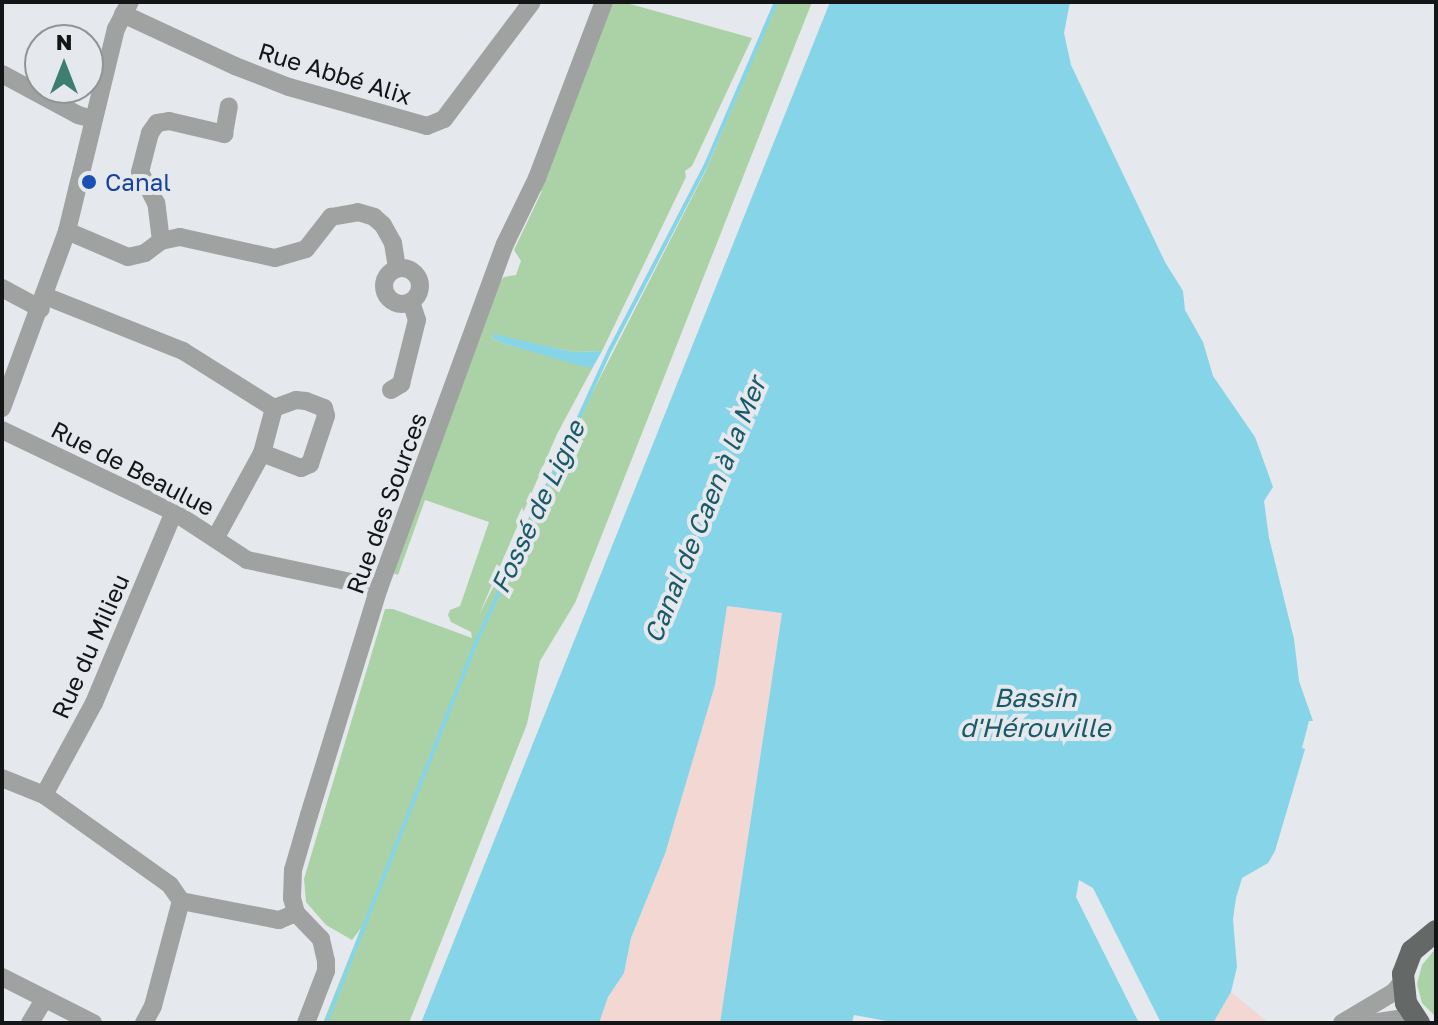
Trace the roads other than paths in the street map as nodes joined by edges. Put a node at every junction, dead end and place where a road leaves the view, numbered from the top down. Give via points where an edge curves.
1 (532, 2) edge
2 (604, 2) edge
3 (124, 13) edge
4 (2, 74) edge
5 (229, 106) dead end
6 (93, 119) junction
7 (67, 231) junction
8 (161, 241) junction
9 (397, 268) junction
10 (2, 288) edge
11 (43, 302) junction
12 (411, 302) junction
13 (391, 390) dead end
14 (2, 408) edge
15 (274, 408) junction
16 (2, 430) edge
17 (262, 453) junction
18 (174, 512) junction
19 (216, 537) junction
20 (379, 588) junction
21 (2, 778) edge
22 (44, 795) junction
23 (181, 901) junction
24 (296, 913) junction
25 (1436, 931) edge
26 (2, 977) edge
27 (1402, 982) junction
28 (44, 1000) junction
29 (1418, 1022) edge
30 (30, 1023) edge
31 (93, 1023) edge
32 (144, 1023) edge
33 (306, 1023) edge
34 (1342, 1023) edge
35 (1372, 1023) edge

1 - 3 street, Rue Abbé Alix via 444,119 427,126 289,87
2 - 20 street, Rue des Sources via 537,178 505,244
3 - 6 street
4 - 6 street
5 - 8 street via 224,134 169,121 157,123 150,133 140,172 156,203
6 - 7 street
7 - 8 street via 128,257
7 - 11 street
8 - 9 street via 180,237 275,258 306,249 331,217 358,212 383,225
9 - 12 street via 418,276 419,294
9 - 12 street via 387,276 385,293 393,302
10 - 11 street
11 - 14 street
11 - 15 street via 183,351
12 - 13 street via 417,320 401,384
15 - 17 street
15 - 17 street via 306,401 324,408 326,416 310,464 301,468
16 - 18 street, Rue de Beaulue
17 - 19 street
18 - 19 street, Rue de Beaulue
18 - 22 street, Rue du Milieu via 94,703
19 - 20 street, Rue de Beaulue via 247,560
20 - 24 street, Rue des Sources via 293,870
21 - 22 street
22 - 23 street via 170,885
23 - 24 street via 279,920
23 - 32 street
24 - 33 street via 325,950 326,971
25 - 27 main road via 1412,951
26 - 28 street
27 - 29 main road via 1406,1003
27 - 34 street
28 - 30 street
28 - 31 street
29 - 35 street via 1403,1018

